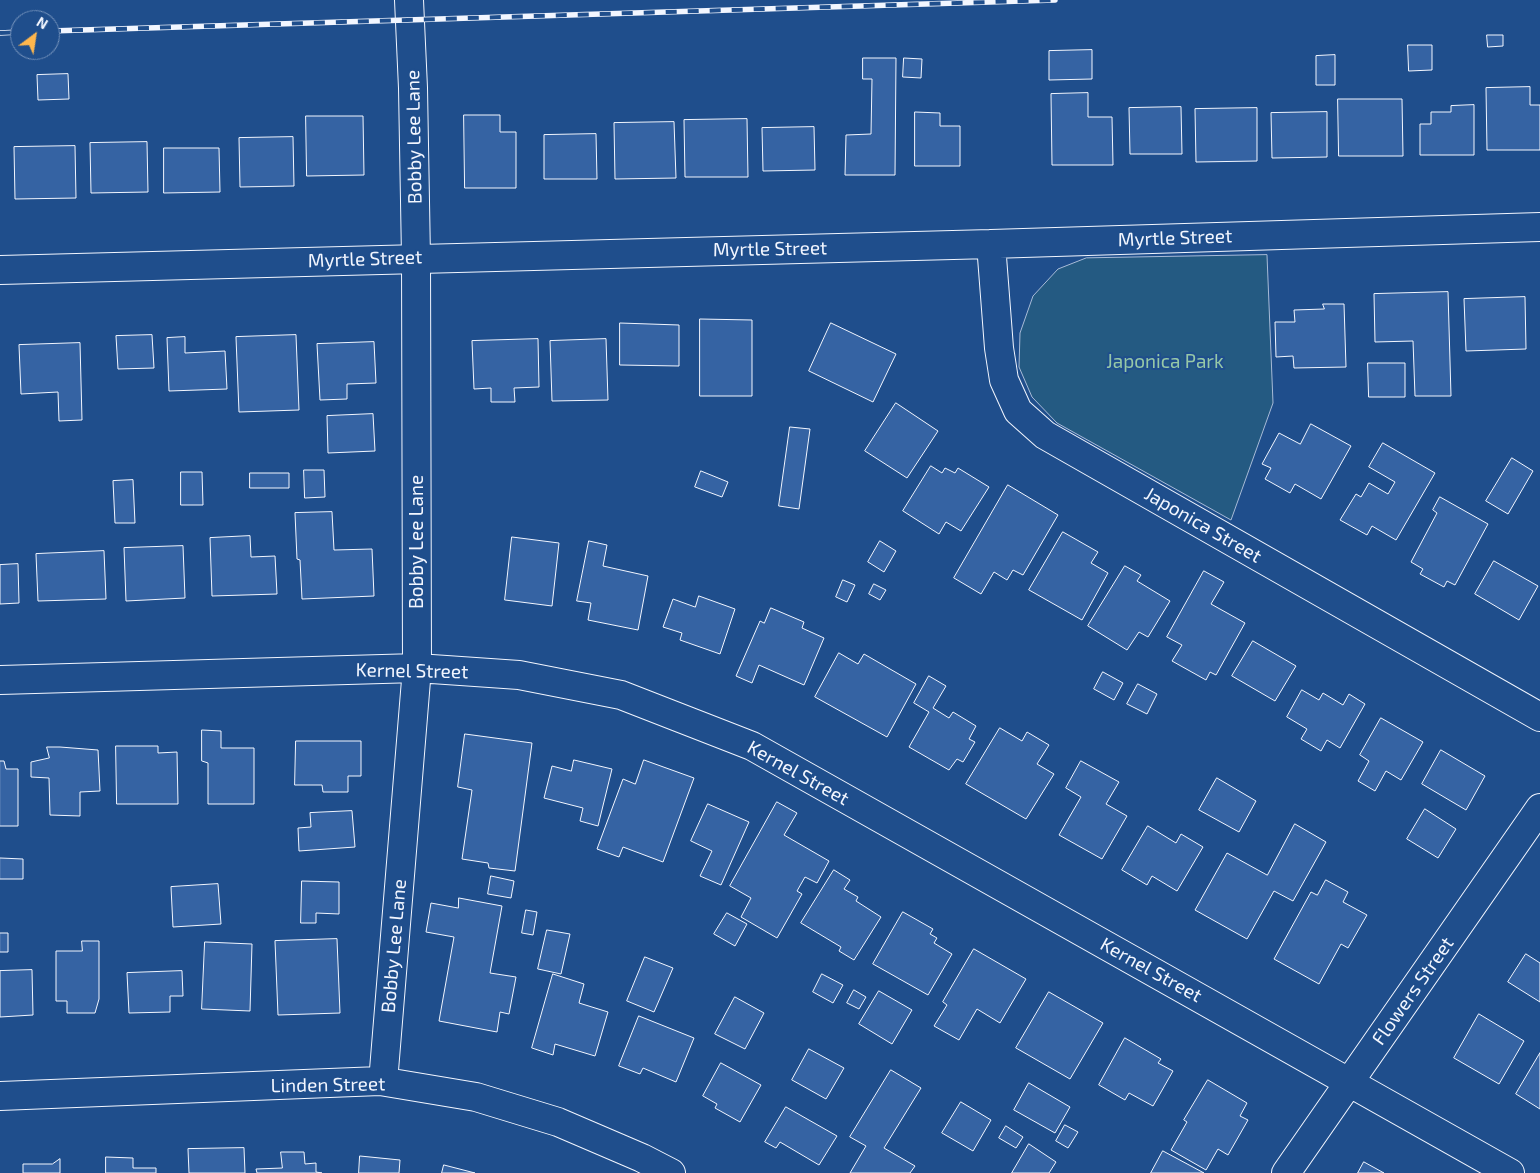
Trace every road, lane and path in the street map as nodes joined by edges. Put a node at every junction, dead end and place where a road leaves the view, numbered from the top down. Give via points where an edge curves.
1 (409, 0) edge
2 (1540, 227) edge
3 (991, 244) junction
4 (416, 258) junction
5 (0, 270) edge
6 (417, 668) junction
7 (0, 680) edge
8 (1540, 717) edge
9 (1540, 808) edge
10 (380, 1081) junction
11 (1350, 1082) junction
12 (0, 1096) edge
13 (671, 1173) edge
14 (1286, 1173) edge
15 (1510, 1173) edge

1 - 4 street, Bobby Lee Lane
2 - 3 street, Myrtle Street
3 - 4 street, Myrtle Street
3 - 8 street, Japonica Street via 1004,380 1018,411 1045,435
4 - 5 street, Myrtle Street
4 - 6 street, Bobby Lee Lane
6 - 7 street, Kernel Street
6 - 10 street, Bobby Lee Lane via 385,1060
6 - 11 street, Kernel Street via 519,675 621,695 752,746
9 - 11 street, Flowers Street
10 - 12 street, Linden Street
10 - 13 street, Linden Street via 476,1097 558,1122
11 - 14 street, Flowers Street
11 - 15 street, Kernel Street

